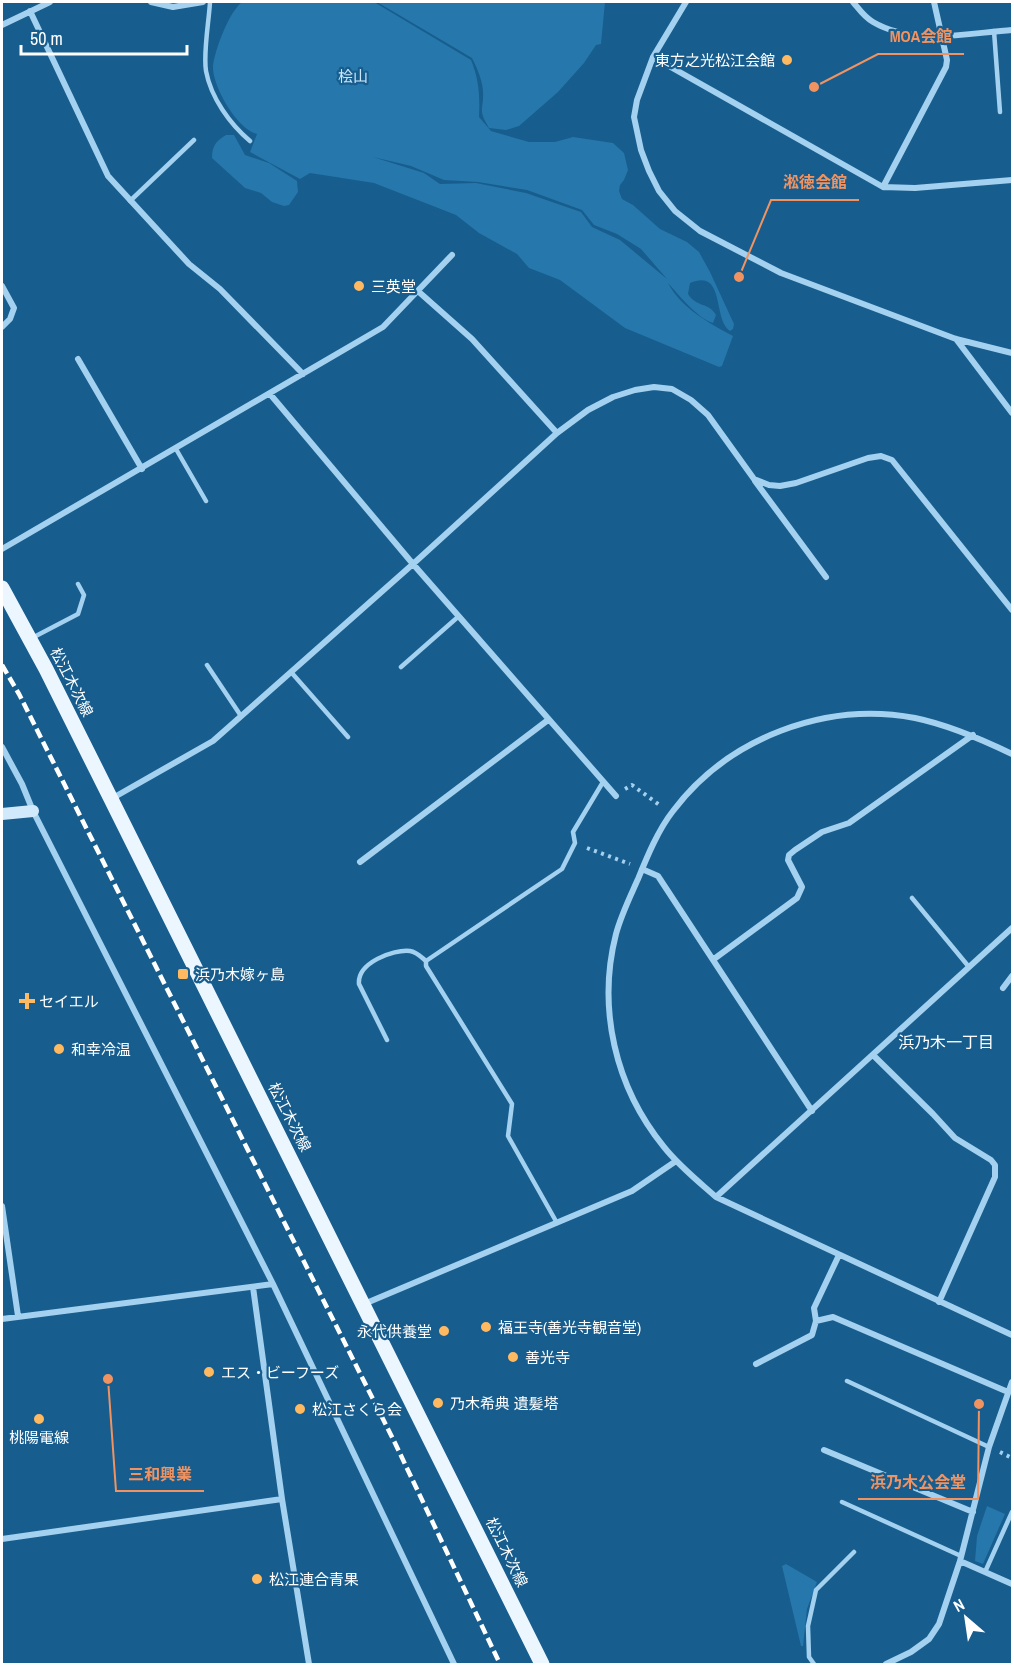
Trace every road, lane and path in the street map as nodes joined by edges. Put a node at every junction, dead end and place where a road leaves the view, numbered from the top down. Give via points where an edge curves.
1 (50, 2) edge
2 (151, 2) edge
3 (202, 2) edge
4 (210, 2) edge
5 (686, 2) edge
6 (853, 2) edge
7 (934, 2) edge
8 (39, 4) edge
9 (30, 11) junction
10 (2, 25) edge
11 (1012, 30) edge
12 (993, 31) junction
13 (941, 36) junction
14 (653, 57) junction
15 (1000, 112) dead end
16 (194, 140) dead end
17 (250, 141) dead end
18 (1012, 180) edge
19 (882, 187) junction
20 (130, 201) junction
21 (453, 255) dead end
22 (2, 286) edge
23 (419, 292) junction
24 (2, 327) edge
25 (956, 339) junction
26 (1012, 353) edge
27 (78, 359) dead end
28 (303, 374) junction
29 (270, 394) junction
30 (1012, 413) edge
31 (557, 433) junction
32 (176, 449) junction
33 (142, 469) junction
34 (754, 479) junction
35 (206, 501) dead end
36 (2, 549) edge
37 (413, 564) junction
38 (826, 577) dead end
39 (78, 584) dead end
40 (2, 588) edge
41 (1012, 610) edge
42 (459, 616) junction
43 (30, 639) junction
44 (207, 664) dead end
45 (401, 667) dead end
46 (291, 672) junction
47 (241, 716) junction
48 (548, 720) junction
49 (973, 735) junction
50 (348, 737) dead end
51 (2, 747) edge
52 (1012, 754) edge
53 (603, 782) junction
54 (616, 796) joint
55 (111, 799) junction
56 (33, 811) junction
57 (672, 812) junction
58 (2, 814) edge
59 (575, 843) junction
60 (360, 862) dead end
61 (642, 869) junction
62 (912, 898) dead end
63 (1012, 928) edge
64 (714, 959) junction
65 (426, 962) junction
66 (969, 967) junction
67 (1012, 976) edge
68 (1003, 988) dead end
69 (387, 1040) dead end
70 (873, 1054) junction
71 (812, 1111) junction
72 (676, 1161) junction
73 (716, 1197) junction
74 (2, 1206) edge
75 (557, 1223) junction
76 (838, 1255) junction
77 (273, 1284) junction
78 (253, 1287) junction
79 (939, 1302) junction
80 (364, 1304) junction
81 (18, 1316) junction
82 (2, 1319) edge
83 (816, 1321) junction
84 (1012, 1335) edge
85 (756, 1364) dead end
86 (847, 1382) dead end
87 (1012, 1382) edge
88 (1008, 1392) junction
89 (1005, 1401) junction
90 (1012, 1405) edge
91 (988, 1447) junction
92 (825, 1450) dead end
93 (282, 1499) junction
94 (842, 1502) dead end
95 (973, 1512) junction
96 (1012, 1512) edge
97 (2, 1539) edge
98 (854, 1552) dead end
99 (960, 1559) junction
100 (985, 1572) junction
101 (1012, 1584) edge
102 (901, 1657) junction
103 (309, 1665) edge
104 (454, 1665) edge
105 (542, 1665) edge
106 (814, 1665) edge
107 (886, 1665) edge
108 (904, 1665) edge

1 - 8 street
2 - 3 street via 173,7
4 - 17 lane via 206,69 209,83 223,110
5 - 14 street
6 - 13 street via 863,15 890,29
7 - 13 street
8 - 9 street
9 - 10 street
9 - 20 street via 108,176
11 - 12 street
12 - 13 street
12 - 15 lane
13 - 19 street via 946,67
14 - 19 street
14 - 25 street via 637,100 636,133 659,191 675,211 700,231 781,273
16 - 20 lane
18 - 19 street via 915,189
20 - 28 street
21 - 23 street
22 - 24 street via 14,308
23 - 28 street via 383,327
23 - 31 street via 472,339
25 - 26 street
25 - 30 street
27 - 33 street
28 - 29 street
29 - 32 street
29 - 37 street
31 - 34 street via 613,397 654,387 672,389 708,416
31 - 37 street
32 - 33 street
32 - 35 lane
33 - 36 street
34 - 38 street
34 - 41 street via 780,486 868,458 881,456 892,460
37 - 42 street
37 - 46 street
39 - 43 lane via 84,595 78,614
40 - 43 main road, 松江木次線
42 - 45 lane
42 - 48 street
43 - 55 main road, 松江木次線
44 - 47 lane
46 - 47 street
46 - 50 lane
47 - 55 street via 213,741
48 - 53 street
48 - 60 street
49 - 52 street
49 - 57 street via 898,716 849,715 817,720 763,738 720,762
49 - 64 street via 849,823 822,831 789,855 802,887 797,898
51 - 56 street
53 - 54 street
53 - 59 lane via 573,832
54 - 57 path via 632,785
55 - 80 main road, 松江木次線
56 - 58 street
56 - 77 street
57 - 61 street
59 - 61 path
59 - 65 lane via 562,869
61 - 64 street via 658,876
61 - 72 street via 616,932 609,978 609,1022 627,1088 650,1128
62 - 66 lane
63 - 66 street
64 - 71 street
65 - 69 lane via 415,953 403,951 370,963 360,975 359,984
65 - 75 lane via 512,1104 508,1136
66 - 70 street
67 - 68 street
70 - 71 street
70 - 79 street via 955,1138 995,1165 995,1178
71 - 73 street
72 - 73 street
72 - 75 street via 632,1191
73 - 76 street
74 - 81 street
75 - 80 street
76 - 79 street
76 - 83 street via 814,1308
77 - 78 street
77 - 104 street
78 - 81 street
78 - 93 street
79 - 84 street
80 - 105 main road, 松江木次線
81 - 82 street
83 - 85 street via 812,1335
83 - 88 street via 833,1317
86 - 91 lane
87 - 88 street
88 - 89 street
89 - 90 street
89 - 91 street
91 - 95 street
92 - 95 street
93 - 97 street
93 - 103 street
94 - 99 lane
95 - 99 street
96 - 100 lane
98 - 106 lane via 816,1590 808,1626 809,1657
99 - 100 street
99 - 102 street via 939,1624 929,1639
100 - 101 street
102 - 107 street
102 - 108 street

